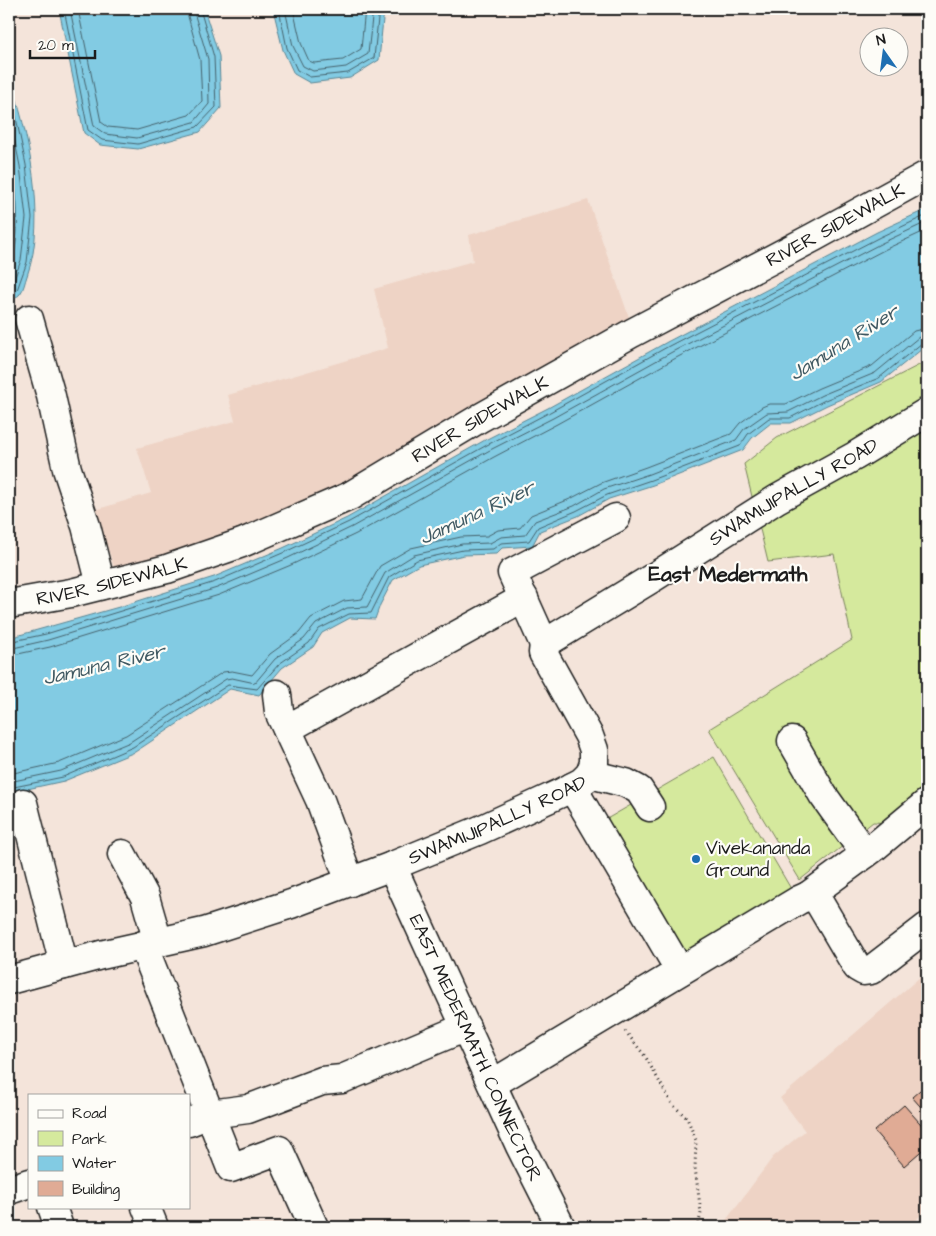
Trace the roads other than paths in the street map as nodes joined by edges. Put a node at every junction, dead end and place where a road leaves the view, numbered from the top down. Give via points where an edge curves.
1 (927, 175) edge
2 (29, 319) dead end
3 (927, 412) edge
4 (616, 518) dead end
5 (101, 585) junction
6 (524, 598) junction
7 (9, 604) edge
8 (544, 644) junction
9 (277, 694) dead end
10 (287, 729) junction
11 (792, 741) dead end
12 (581, 780) junction
13 (23, 803) dead end
14 (927, 803) edge
15 (650, 807) dead end
16 (122, 854) dead end
17 (865, 854) junction
18 (392, 866) junction
19 (350, 882) junction
20 (808, 896) junction
21 (927, 927) edge
22 (150, 944) junction
23 (64, 964) junction
24 (680, 972) junction
25 (9, 980) edge
26 (466, 1027) junction
27 (492, 1084) junction
28 (199, 1118) edge
29 (28, 1183) edge
30 (9, 1190) edge
31 (52, 1208) edge
32 (146, 1208) edge
33 (59, 1227) edge
34 (154, 1227) edge
35 (314, 1227) edge
36 (562, 1227) edge

1 - 5 street, RIVER SIDEWALK via 632,333 350,496 242,543 167,569
2 - 5 street via 67,469
3 - 8 street, SWAMIJIPALLY ROAD via 777,499
4 - 6 street via 512,573
5 - 7 street, RIVER SIDEWALK
6 - 8 street
6 - 10 street
8 - 12 street, SWAMIJIPALLY ROAD via 543,653 594,750 594,763
9 - 10 street via 279,712
10 - 19 street via 320,800
11 - 17 street
12 - 15 street via 626,783 639,790
12 - 18 street, SWAMIJIPALLY ROAD via 480,830
12 - 24 street
13 - 23 street
14 - 17 street
16 - 22 street via 145,896
17 - 20 street
18 - 19 street, SWAMIJIPALLY ROAD
18 - 26 street, EAST MEDERMATH CONNECTOR
19 - 22 street, SWAMIJIPALLY ROAD via 204,932
20 - 21 street via 817,899 857,967 864,971 871,970
20 - 24 street
22 - 23 street, SWAMIJIPALLY ROAD
22 - 28 street
23 - 25 street, SWAMIJIPALLY ROAD
24 - 27 street
26 - 27 street, EAST MEDERMATH CONNECTOR
26 - 28 street via 342,1079 322,1081 248,1108
27 - 36 street, EAST MEDERMATH CONNECTOR
28 - 35 street via 231,1168 279,1150
29 - 30 street
31 - 33 street
32 - 34 street

